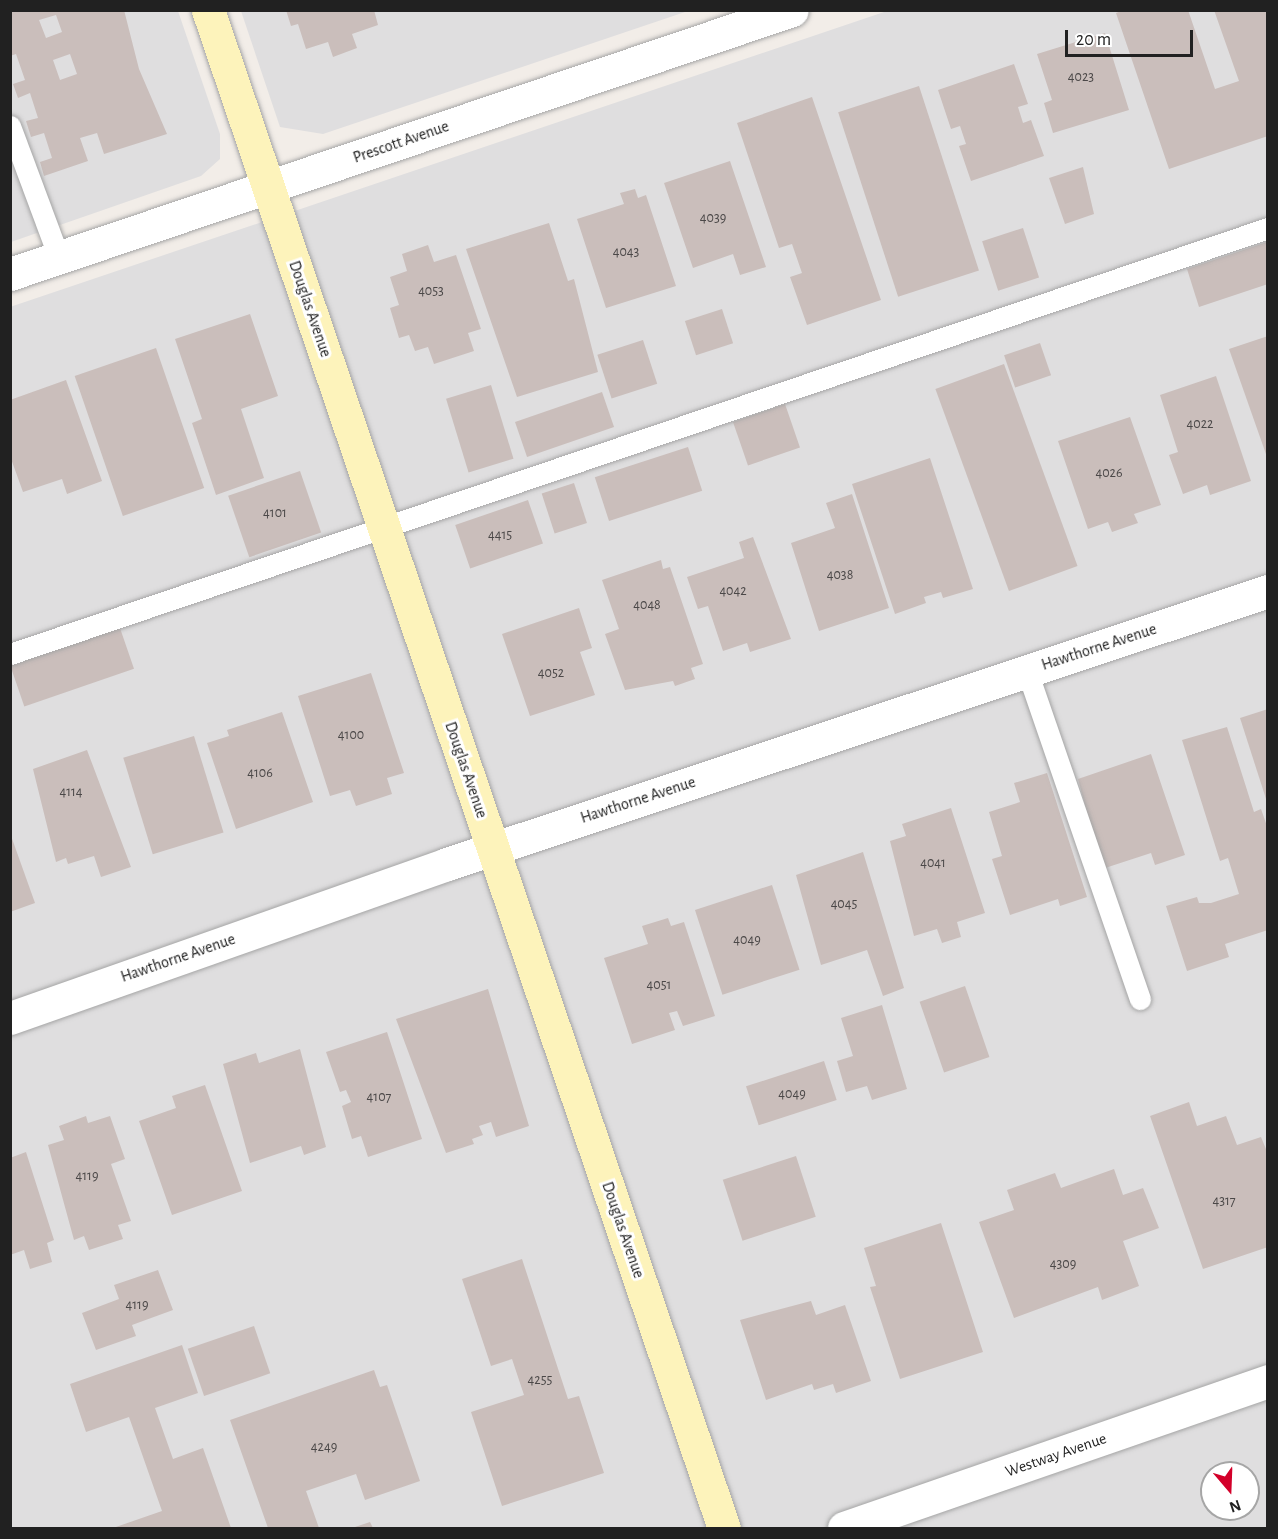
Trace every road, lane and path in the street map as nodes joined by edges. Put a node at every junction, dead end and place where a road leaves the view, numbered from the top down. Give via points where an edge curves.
1 (208, 10) edge
2 (792, 10) edge
3 (10, 126) edge
4 (268, 186) junction
5 (1268, 228) edge
6 (59, 258) junction
7 (10, 274) edge
8 (384, 528) junction
9 (1268, 591) edge
10 (10, 654) edge
11 (1027, 671) junction
12 (493, 849) junction
13 (1140, 999) dead end
14 (10, 1018) edge
15 (1268, 1381) edge
16 (724, 1528) edge
17 (844, 1528) edge

1 - 4 street, Douglas Avenue
2 - 4 street, Prescott Avenue
3 - 6 lane
4 - 6 street, Prescott Avenue
4 - 8 street, Douglas Avenue
5 - 8 lane
6 - 7 street, Prescott Avenue
8 - 10 lane
8 - 12 street, Douglas Avenue
9 - 11 street, Hawthorne Avenue
11 - 12 street, Hawthorne Avenue
11 - 13 lane
12 - 14 street, Hawthorne Avenue
12 - 16 street, Douglas Avenue
15 - 17 street, Westway Avenue

